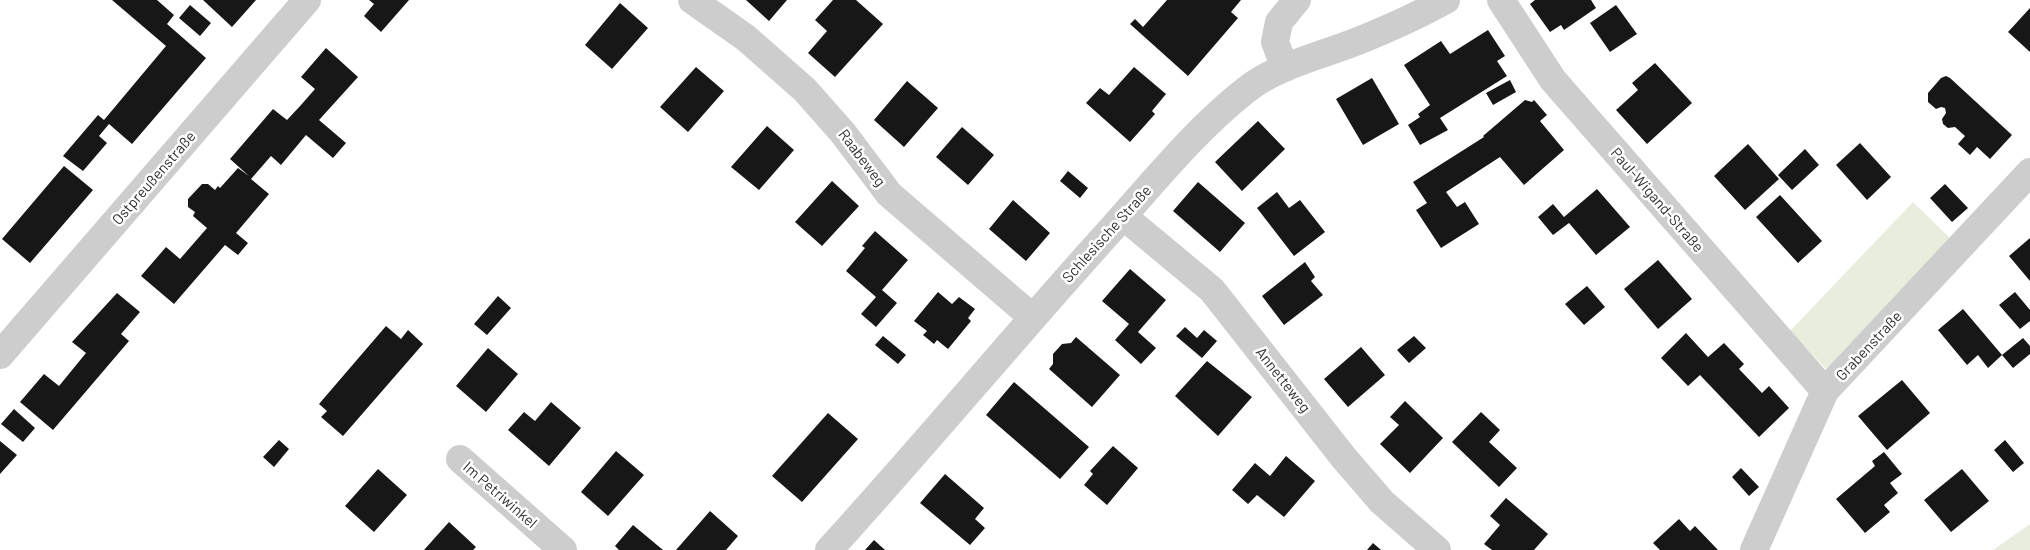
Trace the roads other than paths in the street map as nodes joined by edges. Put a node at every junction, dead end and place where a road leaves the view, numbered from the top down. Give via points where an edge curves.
1 (307, 0) edge
2 (692, 0) edge
3 (1297, 0) edge
4 (1446, 0) edge
5 (1501, 0) edge
6 (1285, 68) junction
7 (2030, 172) edge
8 (1123, 216) junction
9 (1032, 317) junction
10 (0, 355) edge
11 (1826, 392) junction
12 (460, 459) dead end
13 (563, 550) edge
14 (829, 550) edge
15 (1437, 550) edge
16 (1754, 550) edge

1 - 10 street, Ostpreußenstraße
2 - 9 street, Raabeweg via 746,38 805,90 843,133 889,194
3 - 6 street via 1279,22 1275,42
4 - 6 street, Schlesische Straße via 1415,18
5 - 11 street, Paul-Wigand-Straße via 1553,80
6 - 8 street, Schlesische Straße via 1247,88 1200,130
7 - 11 street, Grabenstraße
8 - 9 street, Schlesische Straße
8 - 15 street, Annetteweg via 1212,290 1375,495
9 - 14 street, Schlesische Straße
11 - 16 street, Grabenstraße
12 - 13 street, Im Petriwinkel

